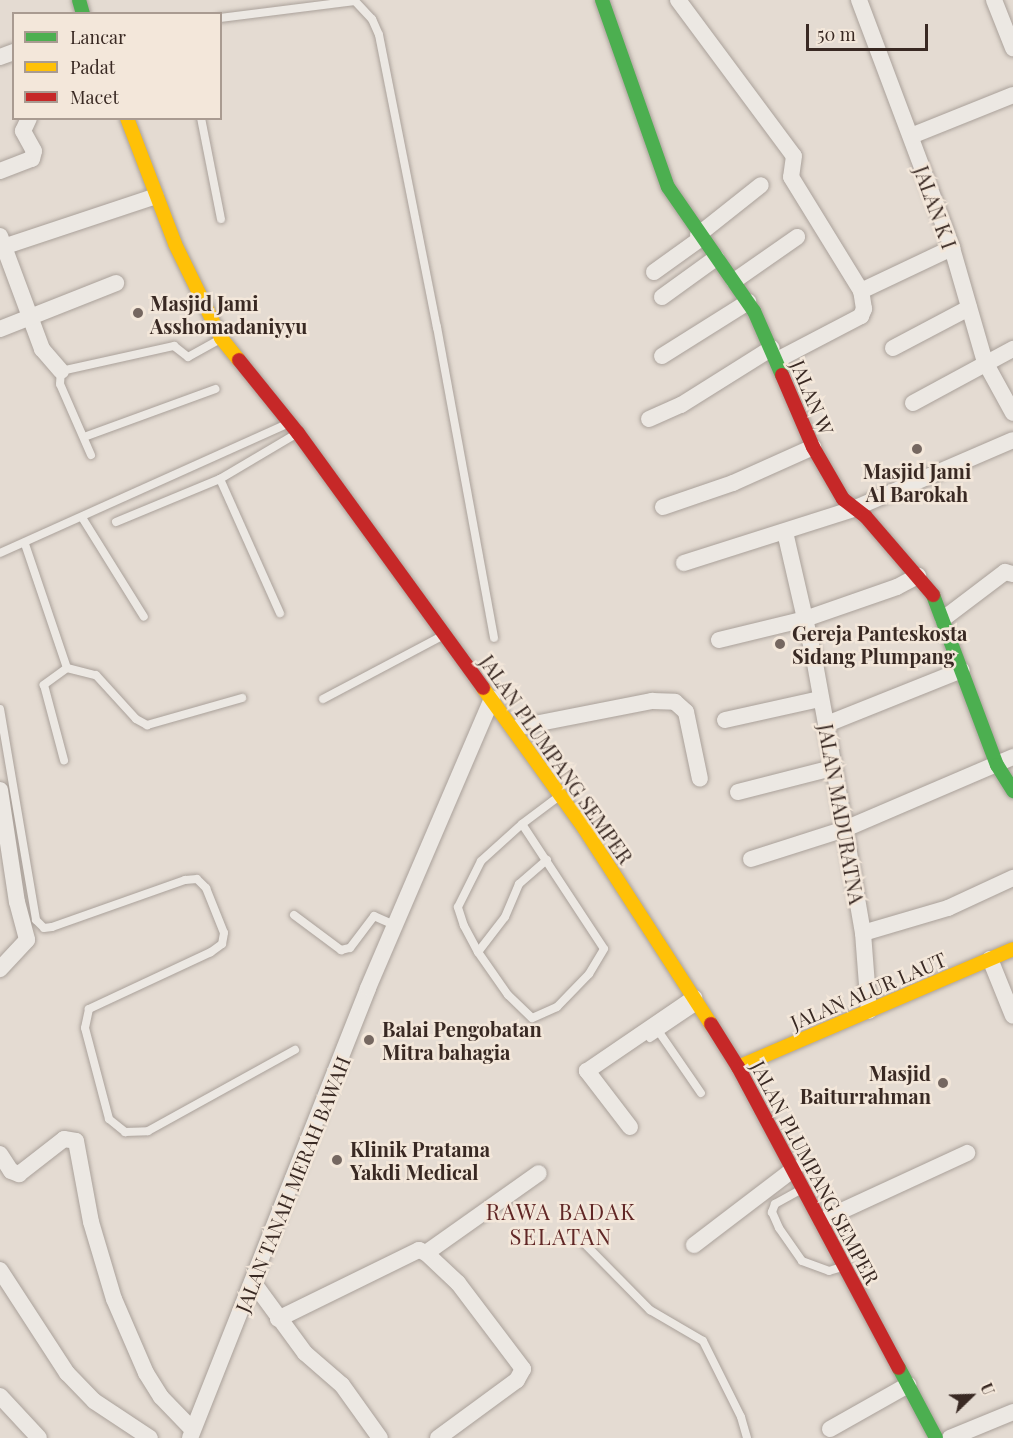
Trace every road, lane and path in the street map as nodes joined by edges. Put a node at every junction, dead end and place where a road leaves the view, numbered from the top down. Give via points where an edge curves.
1 (602, 0) edge
2 (678, 0) edge
3 (860, 0) edge
4 (994, 0) edge
5 (222, 18) edge
6 (1013, 48) edge
7 (1013, 95) edge
8 (28, 120) edge
9 (128, 120) edge
10 (201, 120) edge
11 (911, 136) junction
12 (0, 171) edge
13 (761, 185) dead end
14 (156, 196) junction
15 (221, 219) dead end
16 (699, 237) junction
17 (797, 237) dead end
18 (2, 244) edge
19 (952, 248) junction
20 (716, 258) junction
21 (654, 273) dead end
22 (734, 281) junction
23 (116, 284) dead end
24 (861, 291) junction
25 (662, 297) dead end
26 (748, 302) junction
27 (969, 308) junction
28 (29, 316) junction
29 (0, 329) edge
30 (221, 338) junction
31 (893, 348) dead end
32 (1013, 349) edge
33 (774, 354) junction
34 (662, 356) dead end
35 (985, 362) junction
36 (61, 371) junction
37 (215, 389) dead end
38 (913, 403) dead end
39 (1013, 413) edge
40 (649, 419) dead end
41 (293, 428) junction
42 (84, 436) junction
43 (1013, 440) edge
44 (813, 447) junction
45 (91, 455) dead end
46 (220, 479) junction
47 (663, 507) dead end
48 (853, 509) junction
49 (83, 519) junction
50 (116, 522) dead end
51 (785, 532) junction
52 (26, 544) junction
53 (0, 553) edge
54 (684, 562) dead end
55 (1013, 574) edge
56 (918, 576) junction
57 (280, 613) dead end
58 (144, 617) dead end
59 (805, 619) junction
60 (943, 619) junction
61 (445, 635) junction
62 (494, 639) dead end
63 (719, 640) dead end
64 (67, 668) junction
65 (962, 670) junction
66 (242, 698) dead end
67 (492, 698) junction
68 (323, 699) dead end
69 (820, 699) junction
70 (0, 709) edge
71 (725, 720) dead end
72 (827, 724) junction
73 (514, 728) junction
74 (1013, 757) edge
75 (64, 760) dead end
76 (997, 765) junction
77 (832, 768) junction
78 (700, 778) dead end
79 (0, 790) edge
80 (1013, 791) edge
81 (738, 792) dead end
82 (560, 795) junction
83 (522, 824) junction
84 (845, 829) junction
85 (751, 859) dead end
86 (547, 861) junction
87 (5, 869) edge
88 (1013, 878) edge
89 (294, 915) dead end
90 (397, 926) junction
91 (863, 933) junction
92 (1013, 949) edge
93 (478, 952) junction
94 (990, 959) junction
95 (0, 969) edge
96 (696, 1002) junction
97 (869, 1011) junction
98 (1013, 1016) edge
99 (660, 1032) junction
100 (650, 1038) dead end
101 (296, 1050) dead end
102 (738, 1067) junction
103 (701, 1093) dead end
104 (630, 1127) dead end
105 (967, 1153) dead end
106 (0, 1154) edge
107 (795, 1168) junction
108 (539, 1173) dead end
109 (805, 1188) junction
110 (822, 1220) junction
111 (578, 1237) dead end
112 (694, 1245) dead end
113 (426, 1253) junction
114 (846, 1266) junction
115 (0, 1270) edge
116 (253, 1282) junction
117 (278, 1320) junction
118 (908, 1385) junction
119 (0, 1396) edge
120 (1013, 1412) edge
121 (830, 1429) dead end
122 (191, 1434) edge
123 (39, 1438) edge
124 (150, 1438) edge
125 (380, 1438) edge
126 (438, 1438) edge
127 (747, 1438) edge
128 (936, 1438) edge
129 (950, 1438) edge

1 - 16 main road, JALAN W via 659,165
2 - 24 street via 794,156 791,177
3 - 11 street, JALAN K I
4 - 6 street
5 - 62 lane via 355,1 372,19 379,35 435,316
7 - 11 street
8 - 12 street via 23,131 34,151 33,159
9 - 14 main road, JALAN PLUMPANG SEMPER
10 - 15 lane
11 - 19 street, JALAN K I
13 - 16 street
14 - 18 street
14 - 30 main road, JALAN PLUMPANG SEMPER
16 - 20 main road, JALAN W
16 - 21 street
17 - 22 street
18 - 28 street
19 - 24 street
19 - 27 street, JALAN K I
20 - 22 main road, JALAN W
20 - 25 street
22 - 26 main road, JALAN W
23 - 28 street
24 - 33 street via 861,316
26 - 33 main road, JALAN W
26 - 34 street
27 - 31 street
27 - 35 street, JALAN K I
28 - 29 street
28 - 36 street via 42,349
30 - 36 lane via 188,357 174,346
30 - 41 main road, JALAN PLUMPANG SEMPER
32 - 35 street
33 - 40 street
33 - 44 main road, JALAN W
35 - 38 street
35 - 39 street, JALAN K I
36 - 42 lane via 60,384
37 - 42 lane
41 - 46 lane
41 - 49 lane
41 - 61 main road, JALAN PLUMPANG SEMPER
42 - 45 lane
43 - 48 street
44 - 47 street via 733,483
44 - 48 main road, JALAN W
46 - 50 lane
46 - 57 lane
48 - 51 street
48 - 56 main road, JALAN W via 866,517
49 - 52 lane
49 - 58 lane
51 - 54 street
51 - 59 street, JALAN MADURATNA
52 - 53 lane
52 - 64 lane
55 - 60 street via 1005,572
56 - 59 street
56 - 60 main road, JALAN W via 930,588
59 - 63 street
59 - 69 street, JALAN MADURATNA
60 - 65 main road, JALAN W
61 - 67 main road, JALAN PLUMPANG SEMPER
61 - 68 lane
64 - 66 lane via 96,675 136,719 147,725
64 - 75 lane via 44,685
65 - 72 street
65 - 76 main road, JALAN W
67 - 73 main road, JALAN PLUMPANG SEMPER
67 - 90 street, JALAN TANAH MERAH BAWAH
69 - 71 street
69 - 72 street, JALAN MADURATNA
70 - 101 lane via 36,920 44,928 52,927 197,879 206,888 224,933 222,944 211,952 89,1009 85,1028 109,1119 125,1132 148,1131
72 - 77 street, JALAN MADURATNA
73 - 78 street via 652,701 675,702 686,712
73 - 82 main road, JALAN PLUMPANG SEMPER
74 - 76 street
76 - 80 main road, JALAN W
76 - 84 street
77 - 81 street
77 - 84 street, JALAN MADURATNA
79 - 87 street
82 - 83 lane
82 - 96 main road, JALAN PLUMPANG SEMPER
83 - 86 lane
83 - 93 lane via 481,861 458,907
84 - 85 street
84 - 91 street, JALAN MADURATNA
86 - 93 lane via 519,884 505,917
86 - 93 lane via 601,940 603,955 557,1007 532,1018 508,995
87 - 95 street via 27,940
88 - 91 street via 948,908
89 - 90 lane via 341,950 350,948 374,916
90 - 116 street, JALAN TANAH MERAH BAWAH
91 - 97 street, JALAN MADURATNA
92 - 94 main road, JALAN ALUR LAUT
94 - 97 main road, JALAN ALUR LAUT
94 - 98 street
96 - 99 lane
96 - 102 main road, JALAN PLUMPANG SEMPER
96 - 104 street via 587,1071
97 - 102 main road, JALAN ALUR LAUT
99 - 100 lane
99 - 103 lane
102 - 107 main road, JALAN PLUMPANG SEMPER
105 - 110 street
106 - 122 street via 11,1171 19,1174 64,1139 76,1141 91,1222 114,1299 146,1373
107 - 109 main road, JALAN PLUMPANG SEMPER
107 - 112 street
108 - 113 street
109 - 110 main road, JALAN PLUMPANG SEMPER
109 - 114 lane via 775,1204 772,1212 779,1228 802,1261 829,1271
110 - 114 main road, JALAN PLUMPANG SEMPER
111 - 127 lane via 650,1310 703,1341 741,1416
113 - 117 street via 419,1250
113 - 126 street via 458,1283 523,1369 517,1380
114 - 118 main road, JALAN PLUMPANG SEMPER
115 - 124 street via 67,1373 94,1401
116 - 117 street
116 - 122 street, JALAN TANAH MERAH BAWAH
117 - 125 street via 305,1353 342,1385
118 - 121 street
118 - 128 main road, JALAN PLUMPANG SEMPER
119 - 123 street
120 - 129 street

